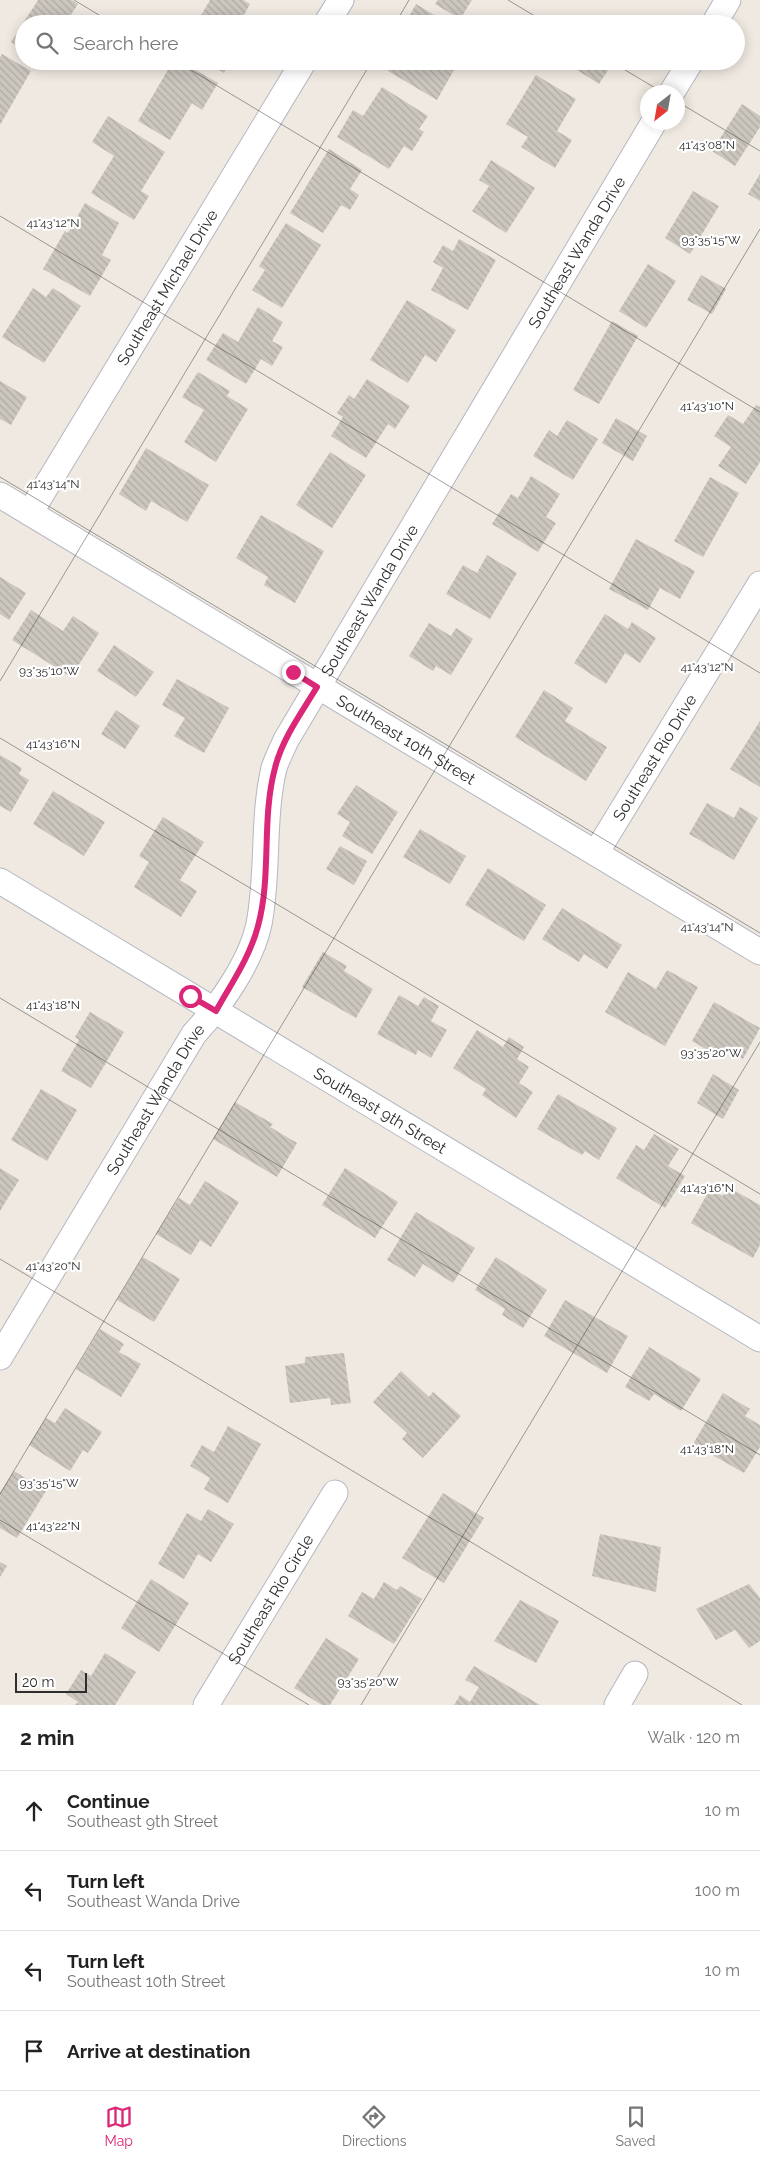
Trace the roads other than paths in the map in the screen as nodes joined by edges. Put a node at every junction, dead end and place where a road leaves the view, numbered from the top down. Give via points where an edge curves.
1 (341, 0) edge
2 (728, 0) edge
3 (332, 15) edge
4 (719, 15) edge
5 (299, 70) edge
6 (685, 70) edge
7 (676, 85) edge
8 (649, 130) edge
9 (0, 495) edge
10 (30, 513) junction
11 (760, 584) edge
12 (317, 687) junction
13 (596, 853) junction
14 (0, 881) edge
15 (760, 952) edge
16 (216, 1011) junction
17 (760, 1340) edge
18 (0, 1357) edge
19 (335, 1493) dead end
20 (635, 1674) dead end
21 (206, 1705) edge
22 (617, 1705) edge

1 - 3 street
2 - 4 street
5 - 10 street, Southeast Michael Drive
6 - 7 street
8 - 12 street, Southeast Wanda Drive
9 - 10 street, Southeast 10th Street
10 - 12 street, Southeast 10th Street
11 - 13 street, Southeast Rio Drive
12 - 13 street, Southeast 10th Street
12 - 16 street, Southeast Wanda Drive via 275,766 269,800 265,884 259,925 252,946
13 - 15 street, Southeast 10th Street
14 - 16 street, Southeast 9th Street
16 - 17 street, Southeast 9th Street
16 - 18 street, Southeast Wanda Drive via 194,1034
19 - 21 street, Southeast Rio Circle
20 - 22 street

